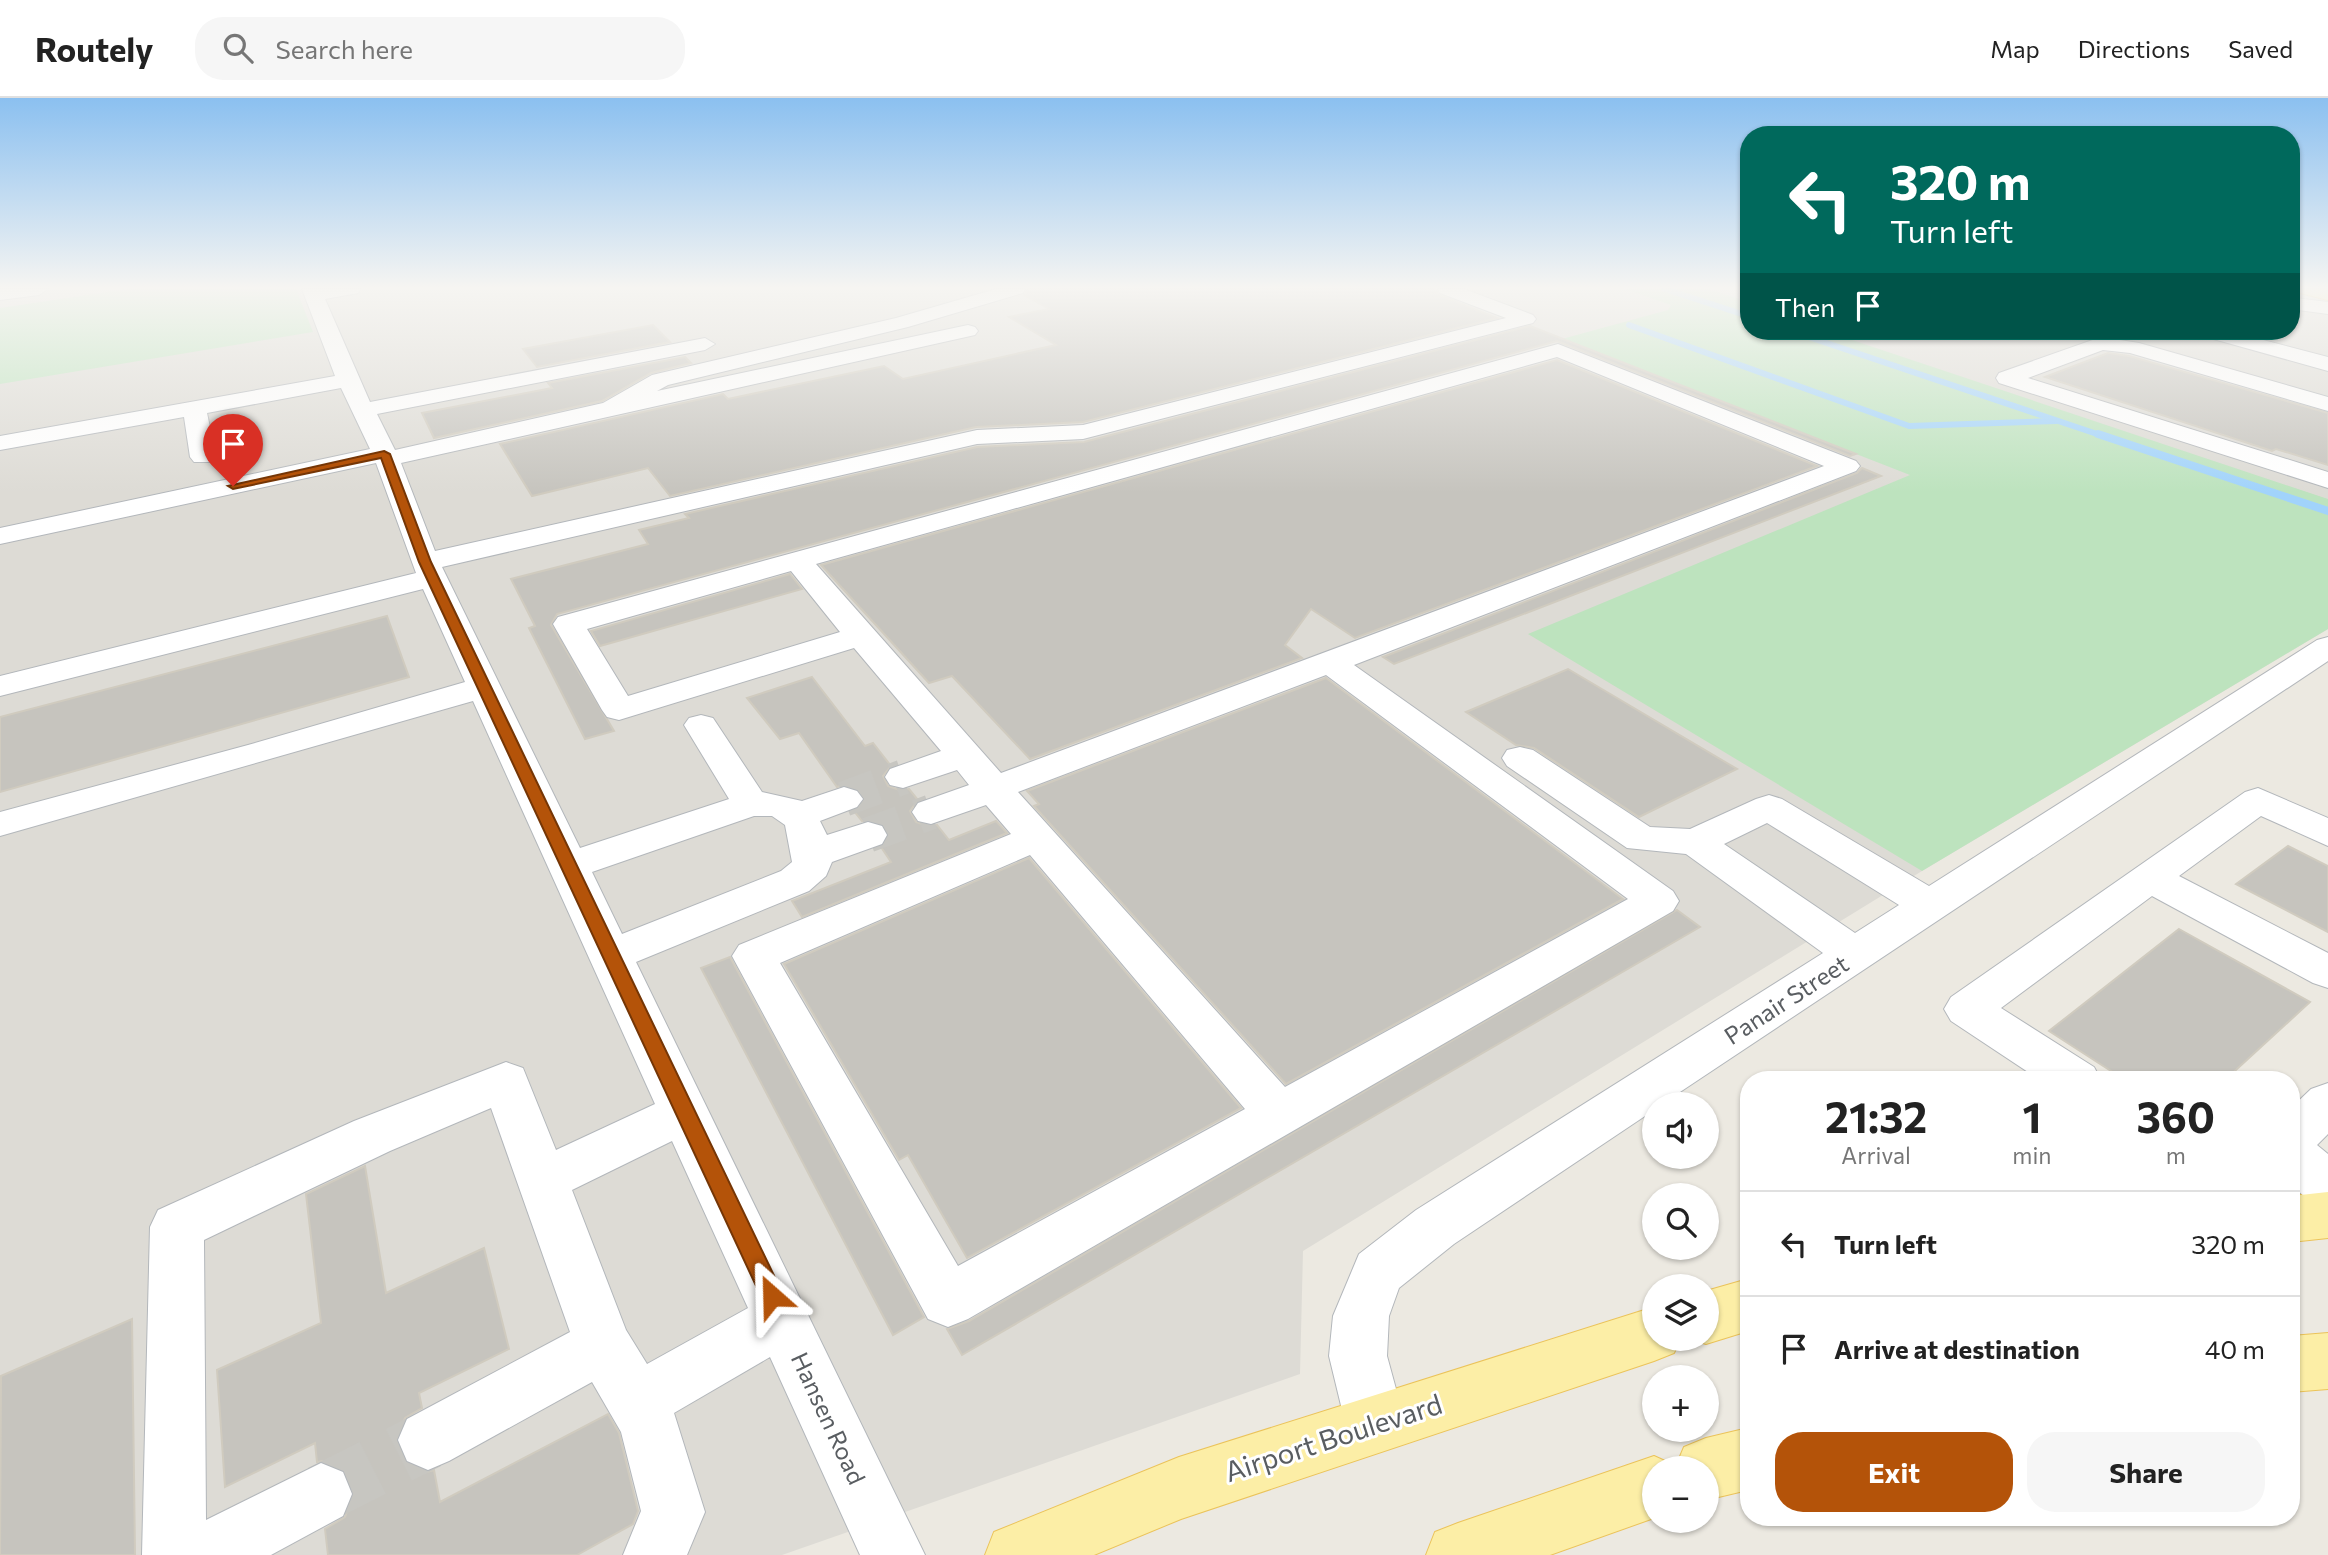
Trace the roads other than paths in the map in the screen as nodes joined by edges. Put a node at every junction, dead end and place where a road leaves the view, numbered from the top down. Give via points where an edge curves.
1 (340, 357) edge
2 (613, 357) edge
3 (757, 357) edge
4 (847, 357) edge
5 (1377, 357) edge
6 (1533, 357) edge
7 (1575, 357) edge
8 (2065, 357) edge
9 (2166, 357) edge
10 (2253, 357) edge
11 (2305, 357) edge
12 (2328, 363) edge
13 (2328, 384) edge
14 (355, 395) junction
15 (2328, 404) edge
16 (194, 408) junction
17 (611, 408) junction
18 (0, 443) edge
19 (386, 456) junction
20 (203, 457) dead end
21 (2328, 480) edge
22 (0, 536) edge
23 (797, 560) junction
24 (429, 570) junction
25 (860, 636) junction
26 (2328, 647) edge
27 (1330, 663) junction
28 (0, 686) edge
29 (485, 687) junction
30 (701, 725) dead end
31 (963, 755) junction
32 (1520, 758) dead end
33 (903, 777) tunnel mouth
34 (993, 789) junction
35 (844, 799) tunnel mouth
36 (751, 804) junction
37 (931, 812) tunnel mouth
38 (797, 816) junction
39 (0, 824) edge
40 (2328, 833) edge
41 (868, 835) tunnel mouth
42 (1036, 838) junction
43 (1695, 842) junction
44 (811, 855) junction
45 (569, 866) junction
46 (2148, 877) junction
47 (1930, 905) junction
48 (1855, 954) junction
49 (611, 955) junction
50 (2328, 972) edge
51 (2063, 1071) edge
52 (2328, 1103) edge
53 (685, 1112) junction
54 (1279, 1114) junction
55 (2300, 1130) edge
56 (2300, 1160) edge
57 (542, 1180) junction
58 (2328, 1186) edge
59 (2328, 1214) edge
60 (2300, 1218) edge
61 (1740, 1307) edge
62 (1719, 1314) edge
63 (783, 1319) junction
64 (1642, 1338) edge
65 (603, 1345) junction
66 (2328, 1361) edge
67 (2300, 1363) edge
68 (637, 1402) junction
69 (1374, 1422) junction
70 (428, 1440) tunnel mouth
71 (1740, 1460) edge
72 (1719, 1466) edge
73 (1642, 1491) edge
74 (321, 1494) tunnel mouth
75 (174, 1555) edge
76 (205, 1555) edge
77 (655, 1555) edge
78 (893, 1555) edge
79 (1017, 1555) edge
80 (1458, 1555) edge

1 - 14 street, Hansen Road
2 - 14 street
3 - 17 street via 660,380
4 - 17 street
5 - 24 street via 1083,432 977,437 941,444
6 - 23 street
7 - 27 street via 1847,466
8 - 21 street via 2007,378
9 - 15 street
10 - 13 street
11 - 12 street
14 - 16 street
14 - 19 street, Hansen Road
16 - 18 street
16 - 20 street
17 - 19 street
19 - 22 street
19 - 24 street, Hansen Road
23 - 25 street
23 - 25 street via 569,624 619,710
24 - 28 street
24 - 29 street, Hansen Road
25 - 31 street
26 - 47 street, Panair Street
27 - 34 street
27 - 54 street via 1658,901
29 - 39 street
29 - 45 street, Hansen Road
30 - 36 street
31 - 33 street
31 - 34 street
32 - 43 street via 1641,839
34 - 37 street
34 - 42 street
35 - 38 street
36 - 38 street via 769,802
36 - 45 street
38 - 44 street via 811,836
40 - 46 street via 2258,800
41 - 44 street
42 - 54 street
42 - 54 street via 754,956 948,1301
43 - 47 street via 1769,807
43 - 48 street
44 - 49 street via 812,867 795,881
45 - 49 street, Hansen Road
46 - 50 street
46 - 51 street via 1967,1009
47 - 48 street, Panair Street
48 - 69 street, Panair Street via 1435,1227 1378,1272 1361,1316 1359,1356
49 - 53 street, Hansen Road
52 - 55 street
53 - 57 street
53 - 63 street, Hansen Road
56 - 58 street
57 - 65 street
57 - 75 street via 506,1081 372,1136 177,1227
59 - 60 main road
61 - 62 main road
63 - 68 street
63 - 78 street, Hansen Road
64 - 69 main road, Airport Boulevard
65 - 68 street
65 - 70 street
66 - 67 main road
68 - 77 street via 648,1422 673,1512
69 - 79 main road, Airport Boulevard via 1179,1488
71 - 72 main road
73 - 80 main road
74 - 76 street

